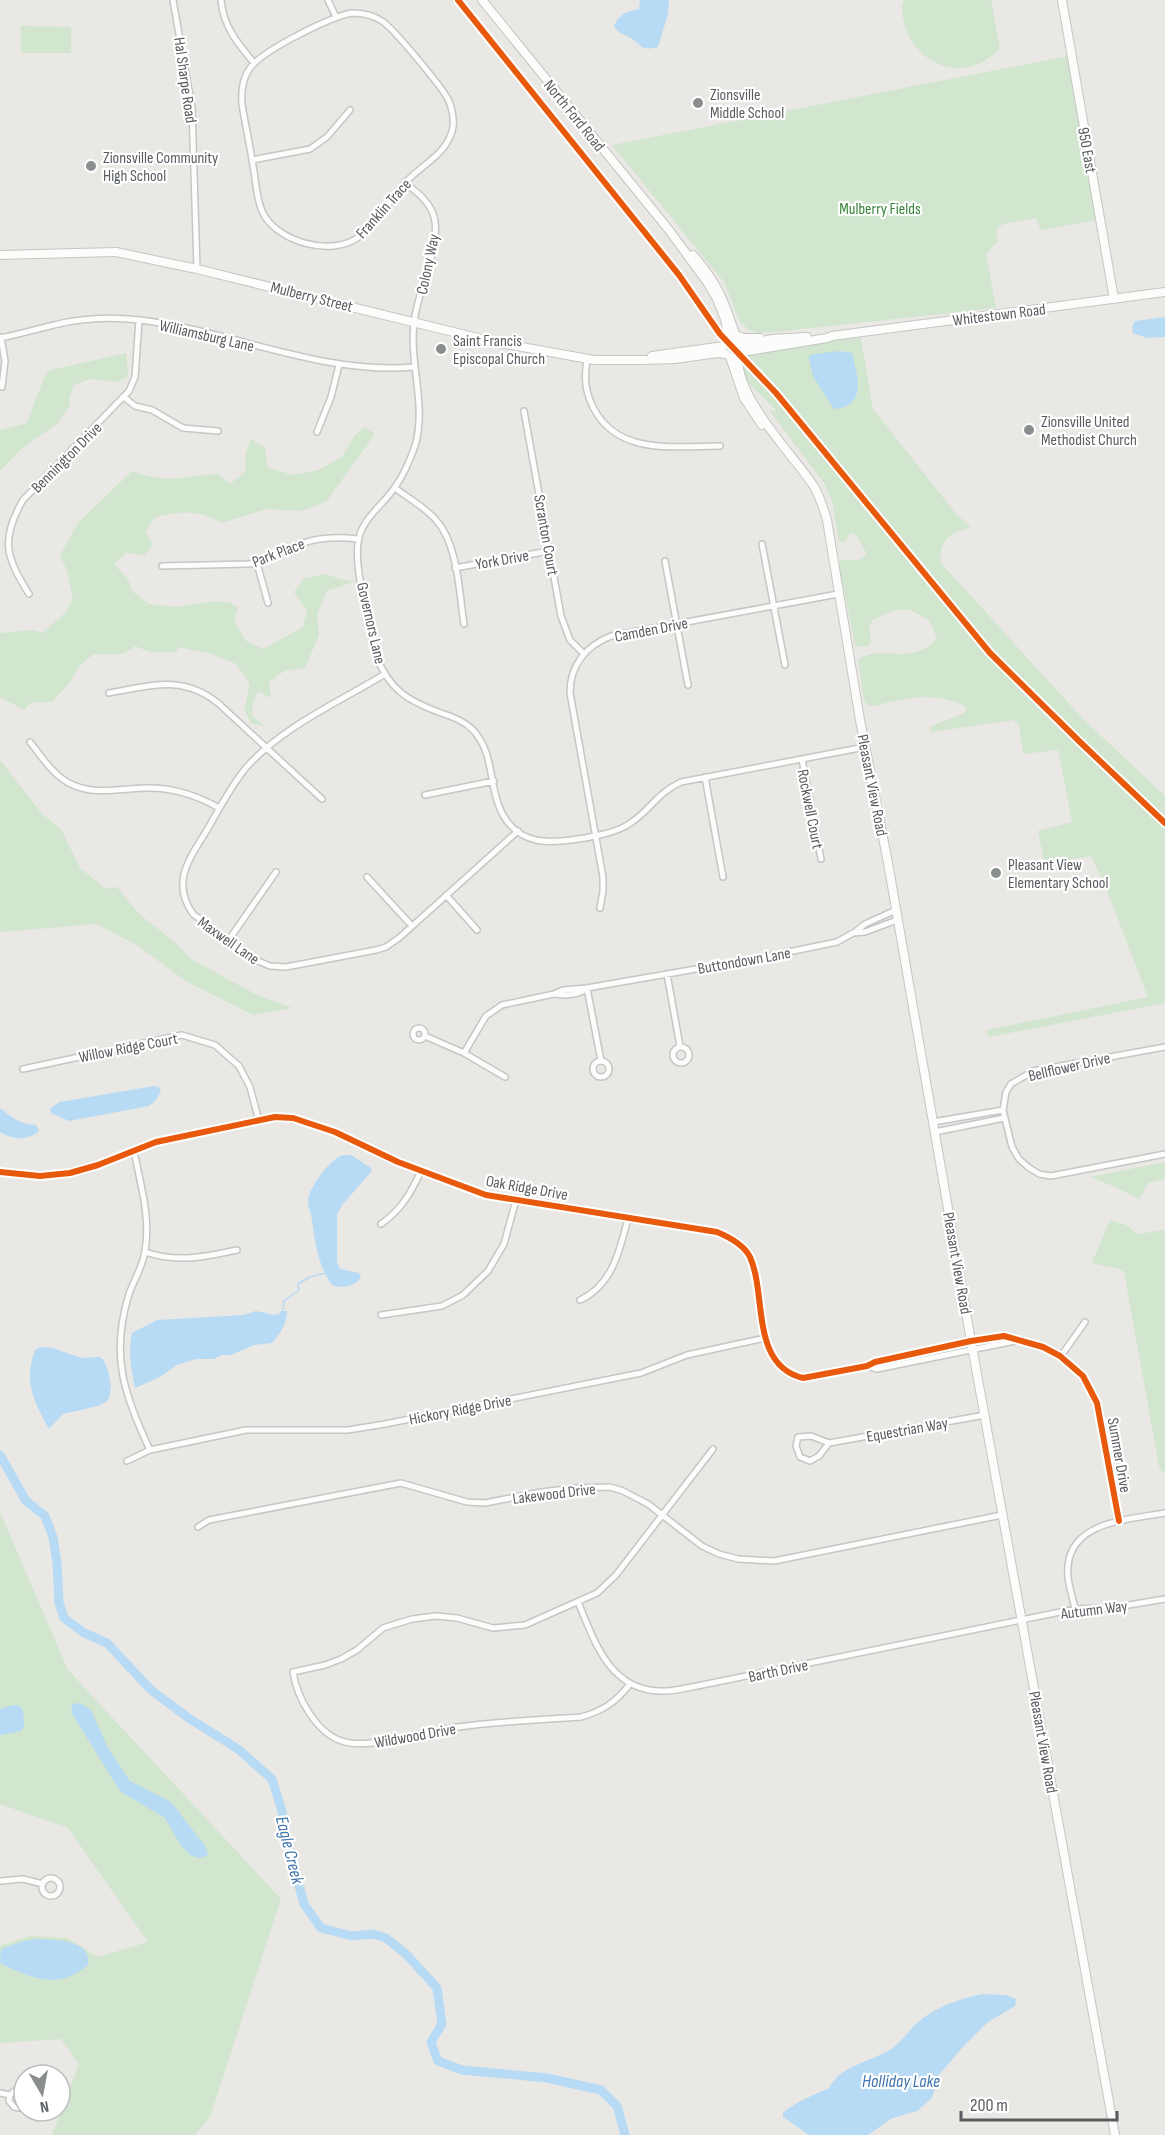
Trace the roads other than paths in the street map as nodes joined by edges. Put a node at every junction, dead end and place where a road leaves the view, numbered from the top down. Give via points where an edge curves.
1 (173, 0) edge
2 (221, 0) edge
3 (328, 0) edge
4 (482, 0) edge
5 (1062, 0) edge
6 (336, 17) junction
7 (254, 63) junction
8 (350, 110) dead end
9 (252, 160) junction
10 (405, 183) junction
11 (0, 255) edge
12 (197, 269) junction
13 (1165, 292) edge
14 (1114, 299) junction
15 (139, 320) junction
16 (414, 321) junction
17 (832, 336) junction
18 (1, 337) edge
19 (734, 347) junction
20 (587, 360) junction
21 (339, 364) junction
22 (414, 367) junction
23 (2, 387) dead end
24 (125, 398) junction
25 (524, 411) dead end
26 (218, 431) dead end
27 (317, 432) dead end
28 (720, 446) dead end
29 (395, 488) junction
30 (358, 539) junction
31 (762, 544) dead end
32 (549, 550) junction
33 (665, 561) dead end
34 (257, 563) junction
35 (162, 566) dead end
36 (455, 568) junction
37 (28, 594) dead end
38 (838, 594) junction
39 (268, 603) dead end
40 (774, 606) junction
41 (464, 624) dead end
42 (677, 624) junction
43 (583, 653) junction
44 (785, 665) dead end
45 (385, 674) junction
46 (688, 686) dead end
47 (110, 693) dead end
48 (30, 742) dead end
49 (865, 747) junction
50 (266, 748) junction
51 (802, 759) junction
52 (705, 777) junction
53 (494, 782) junction
54 (425, 795) dead end
55 (322, 799) dead end
56 (219, 808) junction
57 (518, 831) junction
58 (595, 836) junction
59 (821, 859) dead end
60 (276, 872) dead end
61 (723, 877) dead end
62 (367, 878) dead end
63 (446, 896) junction
64 (600, 908) dead end
65 (896, 910) junction
66 (897, 920) junction
67 (412, 926) junction
68 (477, 930) dead end
69 (854, 933) junction
70 (228, 941) junction
71 (667, 974) junction
72 (587, 988) junction
73 (425, 1036) dead end
74 (680, 1046) dead end
75 (1165, 1047) edge
76 (465, 1053) junction
77 (600, 1061) dead end
78 (23, 1069) dead end
79 (506, 1077) dead end
80 (1003, 1110) junction
81 (1004, 1118) junction
82 (259, 1121) junction
83 (933, 1122) junction
84 (935, 1132) junction
85 (134, 1151) junction
86 (1165, 1154) edge
87 (421, 1171) junction
88 (0, 1172) edge
89 (516, 1200) junction
90 (628, 1218) junction
91 (381, 1224) dead end
92 (237, 1250) dead end
93 (145, 1252) junction
94 (580, 1300) dead end
95 (381, 1316) dead end
96 (1085, 1322) dead end
97 (765, 1338) junction
98 (972, 1345) junction
99 (1061, 1356) junction
100 (985, 1415) junction
101 (829, 1443) junction
102 (713, 1449) dead end
103 (150, 1450) junction
104 (127, 1461) dead end
105 (1165, 1513) edge
106 (1002, 1515) junction
107 (662, 1516) junction
108 (1119, 1521) junction
109 (198, 1527) dead end
110 (1165, 1599) edge
111 (578, 1602) junction
112 (1075, 1609) junction
113 (1023, 1620) junction
114 (630, 1683) junction
115 (0, 1881) edge
116 (43, 1884) dead end
117 (0, 2093) edge
118 (10, 2095) joint
119 (12, 2106) edge
120 (1115, 2135) edge

1 - 12 street, Hal Sharpe Road via 192,108
2 - 7 street via 226,24
3 - 6 street
4 - 19 main road, North Ford Road via 707,282
5 - 14 main road, 950 East
6 - 7 street, Franklin Trace
6 - 10 street, Franklin Trace via 363,13 387,24 448,98 453,119 447,142
7 - 9 street, Franklin Trace via 245,75 241,97
8 - 9 street via 324,140 310,149
9 - 10 street, Franklin Trace via 259,201 270,224 291,239 323,246 342,245 360,236
10 - 16 street, Colony Way via 426,201 435,228
11 - 12 main road, Mulberry Street via 116,252
12 - 16 main road, Mulberry Street
13 - 14 main road, Whitestown Road
14 - 17 main road, Whitestown Road
15 - 18 street, Williamsburg Lane via 80,320
15 - 21 street, Williamsburg Lane
15 - 24 street, Bennington Drive via 135,377
16 - 20 main road, Mulberry Street
16 - 22 street
17 - 19 main road, Whitestown Road
17 - 19 main road, Whitestown Road via 744,338
18 - 23 street via 5,361
19 - 20 main road, Mulberry Street
19 - 38 main road, Pleasant View Road via 753,402 821,500
20 - 28 street via 587,395 602,422 615,433 647,445
21 - 22 street, Williamsburg Lane via 377,369
21 - 27 street
22 - 29 street via 418,430 409,461
24 - 26 street via 183,428
24 - 37 street, Bennington Drive via 15,512 8,530 6,554
25 - 32 street, Scranton Court
29 - 30 street via 363,526
29 - 36 street via 442,527 450,542
30 - 34 street, Park Place via 308,540
30 - 45 street, Governors Lane via 357,555 376,655
31 - 40 street
32 - 36 street, York Drive
32 - 43 street, Scranton Court via 564,626 570,640
33 - 42 street
34 - 35 street, Park Place
34 - 39 street
36 - 41 street
38 - 40 street, Camden Drive
38 - 49 main road, Pleasant View Road
40 - 42 street, Camden Drive
40 - 44 street
42 - 43 street, Camden Drive via 611,636
42 - 46 street
43 - 58 street via 573,671 570,693
45 - 50 street, Maxwell Lane
45 - 53 street, Governors Lane via 406,698 471,729 485,748
47 - 50 street via 163,684 190,687 209,696
48 - 56 street via 52,770 76,786 104,791 168,789
49 - 51 street
49 - 65 main road, Pleasant View Road
50 - 55 street
50 - 56 street, Maxwell Lane
51 - 52 street
51 - 59 street, Rockwell Court
52 - 58 street via 669,787 632,823
52 - 61 street
53 - 54 street
53 - 57 street, Governors Lane via 501,811
56 - 70 street, Maxwell Lane via 187,862 183,890 193,914
57 - 58 street via 548,843
57 - 63 street, Maxwell Lane
58 - 64 street via 603,884
60 - 70 street
62 - 67 street
63 - 67 street, Maxwell Lane
63 - 68 street
65 - 66 main road, Pleasant View Road
65 - 69 street
66 - 69 street, Buttondown Lane
66 - 83 main road, Pleasant View Road
67 - 70 street, Maxwell Lane via 393,943 376,950 286,967 262,963
69 - 71 street, Buttondown Lane via 837,942
71 - 72 street, Buttondown Lane
71 - 74 street
72 - 76 street, Buttondown Lane via 502,1005 486,1016
72 - 77 street
73 - 76 street
75 - 80 street, Bellflower Drive via 1033,1071 1011,1084
76 - 79 street
78 - 82 street, Willow Ridge Court via 182,1035 215,1045 239,1066 250,1087
80 - 81 street, Bellflower Drive
80 - 83 street
81 - 84 street
81 - 86 street, Bellflower Drive via 1019,1159 1039,1174 1051,1176
82 - 85 street, Oak Ridge Drive via 156,1142
82 - 87 street, Oak Ridge Drive via 275,1117 314,1124
83 - 84 main road, Pleasant View Road
84 - 98 main road, Pleasant View Road
85 - 88 street, Oak Ridge Drive via 70,1173 40,1176
85 - 93 street via 147,1216
87 - 89 street, Oak Ridge Drive via 486,1195
87 - 91 street via 410,1196
89 - 90 street, Oak Ridge Drive
89 - 95 street via 504,1244 488,1271 463,1294 442,1306
90 - 94 street via 612,1268 602,1283
90 - 97 street, Oak Ridge Drive via 701,1228 731,1238 749,1256
92 - 93 street via 182,1259
93 - 103 street via 129,1295 120,1343 125,1389
96 - 99 street
97 - 98 street, Oak Ridge Drive via 786,1369 803,1378
97 - 103 street, Hickory Ridge Drive via 687,1355 641,1373 385,1424 348,1430 246,1430
98 - 99 street, Summer Drive via 1004,1336
98 - 100 main road, Pleasant View Road
99 - 108 street, Summer Drive via 1083,1376 1097,1403
100 - 101 street, Equestrian Way
100 - 106 main road, Pleasant View Road
101 - 101 street, Equestrian Way via 811,1436 798,1437 796,1446 800,1456 810,1461
102 - 107 street, Wildwood Drive
103 - 104 street, Hickory Ridge Drive
105 - 108 street
106 - 107 street, Lakewood Drive via 774,1561 729,1557 702,1546
106 - 113 main road, Pleasant View Road
107 - 109 street, Lakewood Drive via 648,1504 610,1487 541,1492 485,1503 467,1502 401,1483 209,1520
107 - 111 street, Wildwood Drive via 608,1584
108 - 112 street via 1096,1527 1074,1547 1068,1577
110 - 112 street, Autumn Way
111 - 114 street, Barth Drive via 600,1655
111 - 114 street, Wildwood Drive via 525,1625 493,1628 458,1618 412,1619 382,1628 341,1659 293,1672 295,1685 317,1723 345,1742 366,1744 459,1727 581,1717 612,1704
112 - 113 street, Autumn Way
113 - 114 street, Barth Drive via 697,1686 660,1691
113 - 120 main road, Pleasant View Road
115 - 116 street via 23,1879
117 - 118 street
118 - 119 street

